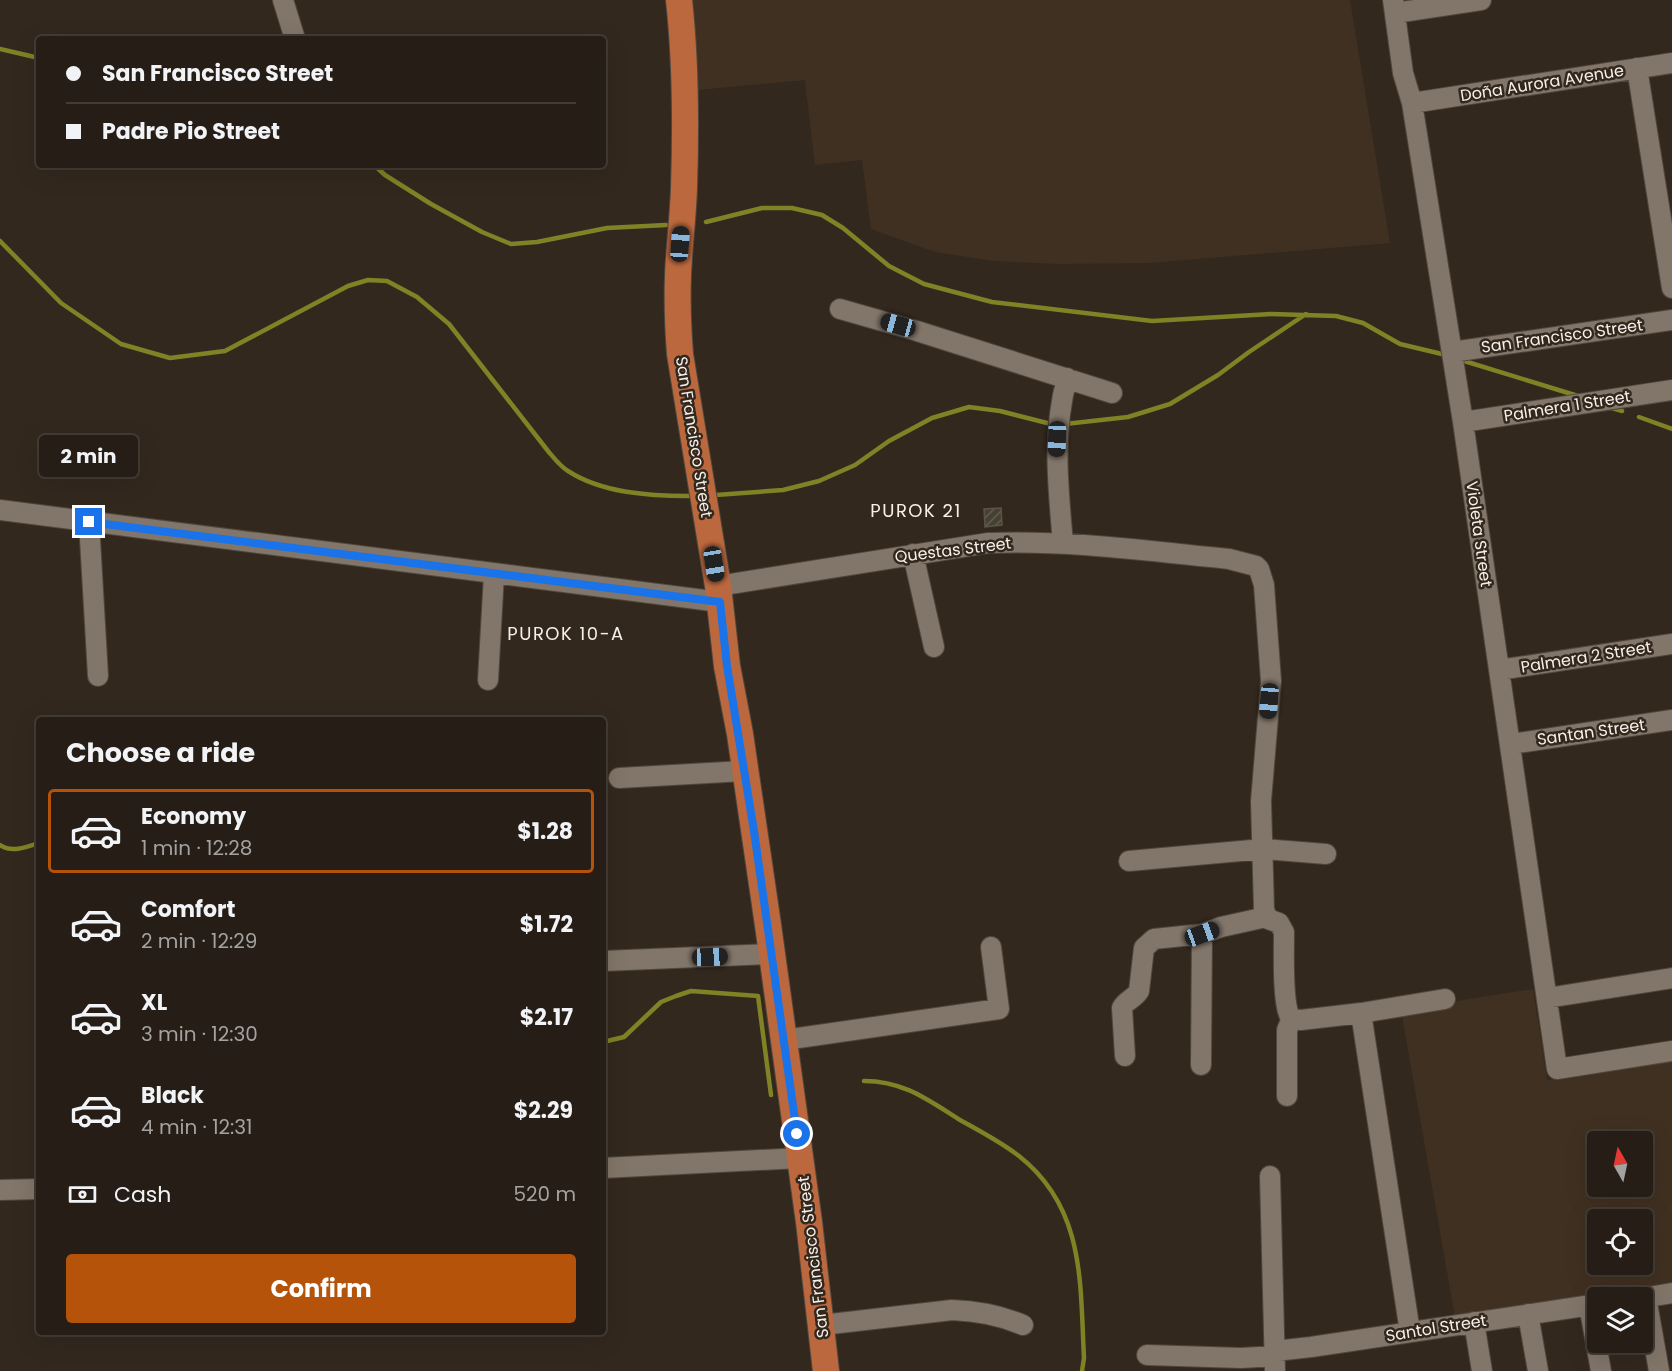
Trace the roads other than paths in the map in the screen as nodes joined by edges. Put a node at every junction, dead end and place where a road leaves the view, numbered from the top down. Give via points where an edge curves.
1 (283, 0) edge
2 (679, 0) edge
3 (1481, 0) edge
4 (1394, 6) edge
5 (294, 36) edge
6 (1672, 63) edge
7 (1637, 68) junction
8 (1412, 103) junction
9 (1672, 288) edge
10 (840, 309) dead end
11 (1672, 320) edge
12 (1452, 352) junction
13 (1067, 378) junction
14 (1672, 390) edge
15 (1112, 393) dead end
16 (1463, 422) junction
17 (0, 510) edge
18 (89, 522) junction
19 (1064, 543) junction
20 (913, 554) junction
21 (494, 574) junction
22 (719, 594) junction
23 (1672, 644) edge
24 (934, 647) dead end
25 (1499, 670) junction
26 (98, 676) dead end
27 (488, 680) dead end
28 (1672, 720) edge
29 (1511, 744) junction
30 (744, 771) junction
31 (619, 778) dead end
32 (1263, 849) junction
33 (1326, 854) dead end
34 (1129, 861) dead end
35 (1266, 916) junction
36 (1202, 934) junction
37 (992, 947) dead end
38 (772, 954) junction
39 (606, 961) edge
40 (1672, 978) edge
41 (1547, 998) junction
42 (1445, 999) dead end
43 (1361, 1013) junction
44 (1292, 1018) junction
45 (784, 1040) junction
46 (1672, 1051) edge
47 (1125, 1056) dead end
48 (1201, 1065) dead end
49 (1287, 1096) dead end
50 (800, 1158) junction
51 (606, 1168) edge
52 (1270, 1176) dead end
53 (36, 1189) edge
54 (0, 1190) edge
55 (1672, 1293) edge
56 (1653, 1296) edge
57 (1587, 1305) edge
58 (1528, 1314) junction
59 (1474, 1322) junction
60 (822, 1325) junction
61 (1023, 1325) dead end
62 (1410, 1332) junction
63 (1653, 1341) edge
64 (1599, 1353) edge
65 (1147, 1354) dead end
66 (1275, 1359) edge
67 (826, 1371) edge
68 (1482, 1371) edge
69 (1538, 1371) edge
70 (1601, 1371) edge
71 (1659, 1371) edge

1 - 5 street
2 - 22 main road, San Francisco Street via 685,147 677,321
3 - 4 street
4 - 8 street, Violeta Street via 1403,73
6 - 7 street, Doña Aurora Avenue
7 - 8 street, Doña Aurora Avenue
7 - 9 street
8 - 12 street, Violeta Street
10 - 13 street
11 - 12 street, San Francisco Street
12 - 16 street, Violeta Street
13 - 15 street
13 - 19 street via 1056,467
14 - 16 street, Palmera 1 Street
16 - 25 street, Violeta Street
17 - 18 street, Questas Street
18 - 21 street, Questas Street
18 - 26 street
19 - 20 street, Questas Street via 988,543
19 - 32 street, Questas Street via 1235,560 1259,569 1264,585 1271,681 1261,801
20 - 22 street, Questas Street
20 - 24 street
21 - 22 street, Questas Street
21 - 27 street
22 - 30 main road, San Francisco Street
23 - 25 street, Palmera 2 Street
25 - 29 street, Violeta Street
28 - 29 street, Santan Street
29 - 41 street, Violeta Street
30 - 31 street
30 - 38 main road, San Francisco Street
32 - 33 street
32 - 34 street
32 - 35 street
35 - 36 street
35 - 44 street via 1279,923 1284,932 1286,1003
36 - 47 street via 1154,939 1144,948 1139,991 1122,1008
36 - 48 street
37 - 45 street via 999,1009
38 - 39 street
38 - 45 main road, San Francisco Street
40 - 41 street
41 - 46 street, Violeta Street via 1557,1069
42 - 43 street
43 - 44 street
43 - 62 street
44 - 49 street via 1287,1030
45 - 50 main road, San Francisco Street
50 - 51 street
50 - 60 main road, San Francisco Street
52 - 66 street
53 - 54 street
55 - 56 street
57 - 58 street, Santol Street
58 - 59 street, Santol Street
58 - 69 street
59 - 62 street, Santol Street
59 - 68 street
60 - 61 street via 952,1310 1000,1315
60 - 67 main road, San Francisco Street
62 - 66 street, Santol Street via 1311,1347
63 - 71 street
64 - 70 street
65 - 66 street, Santol Street

